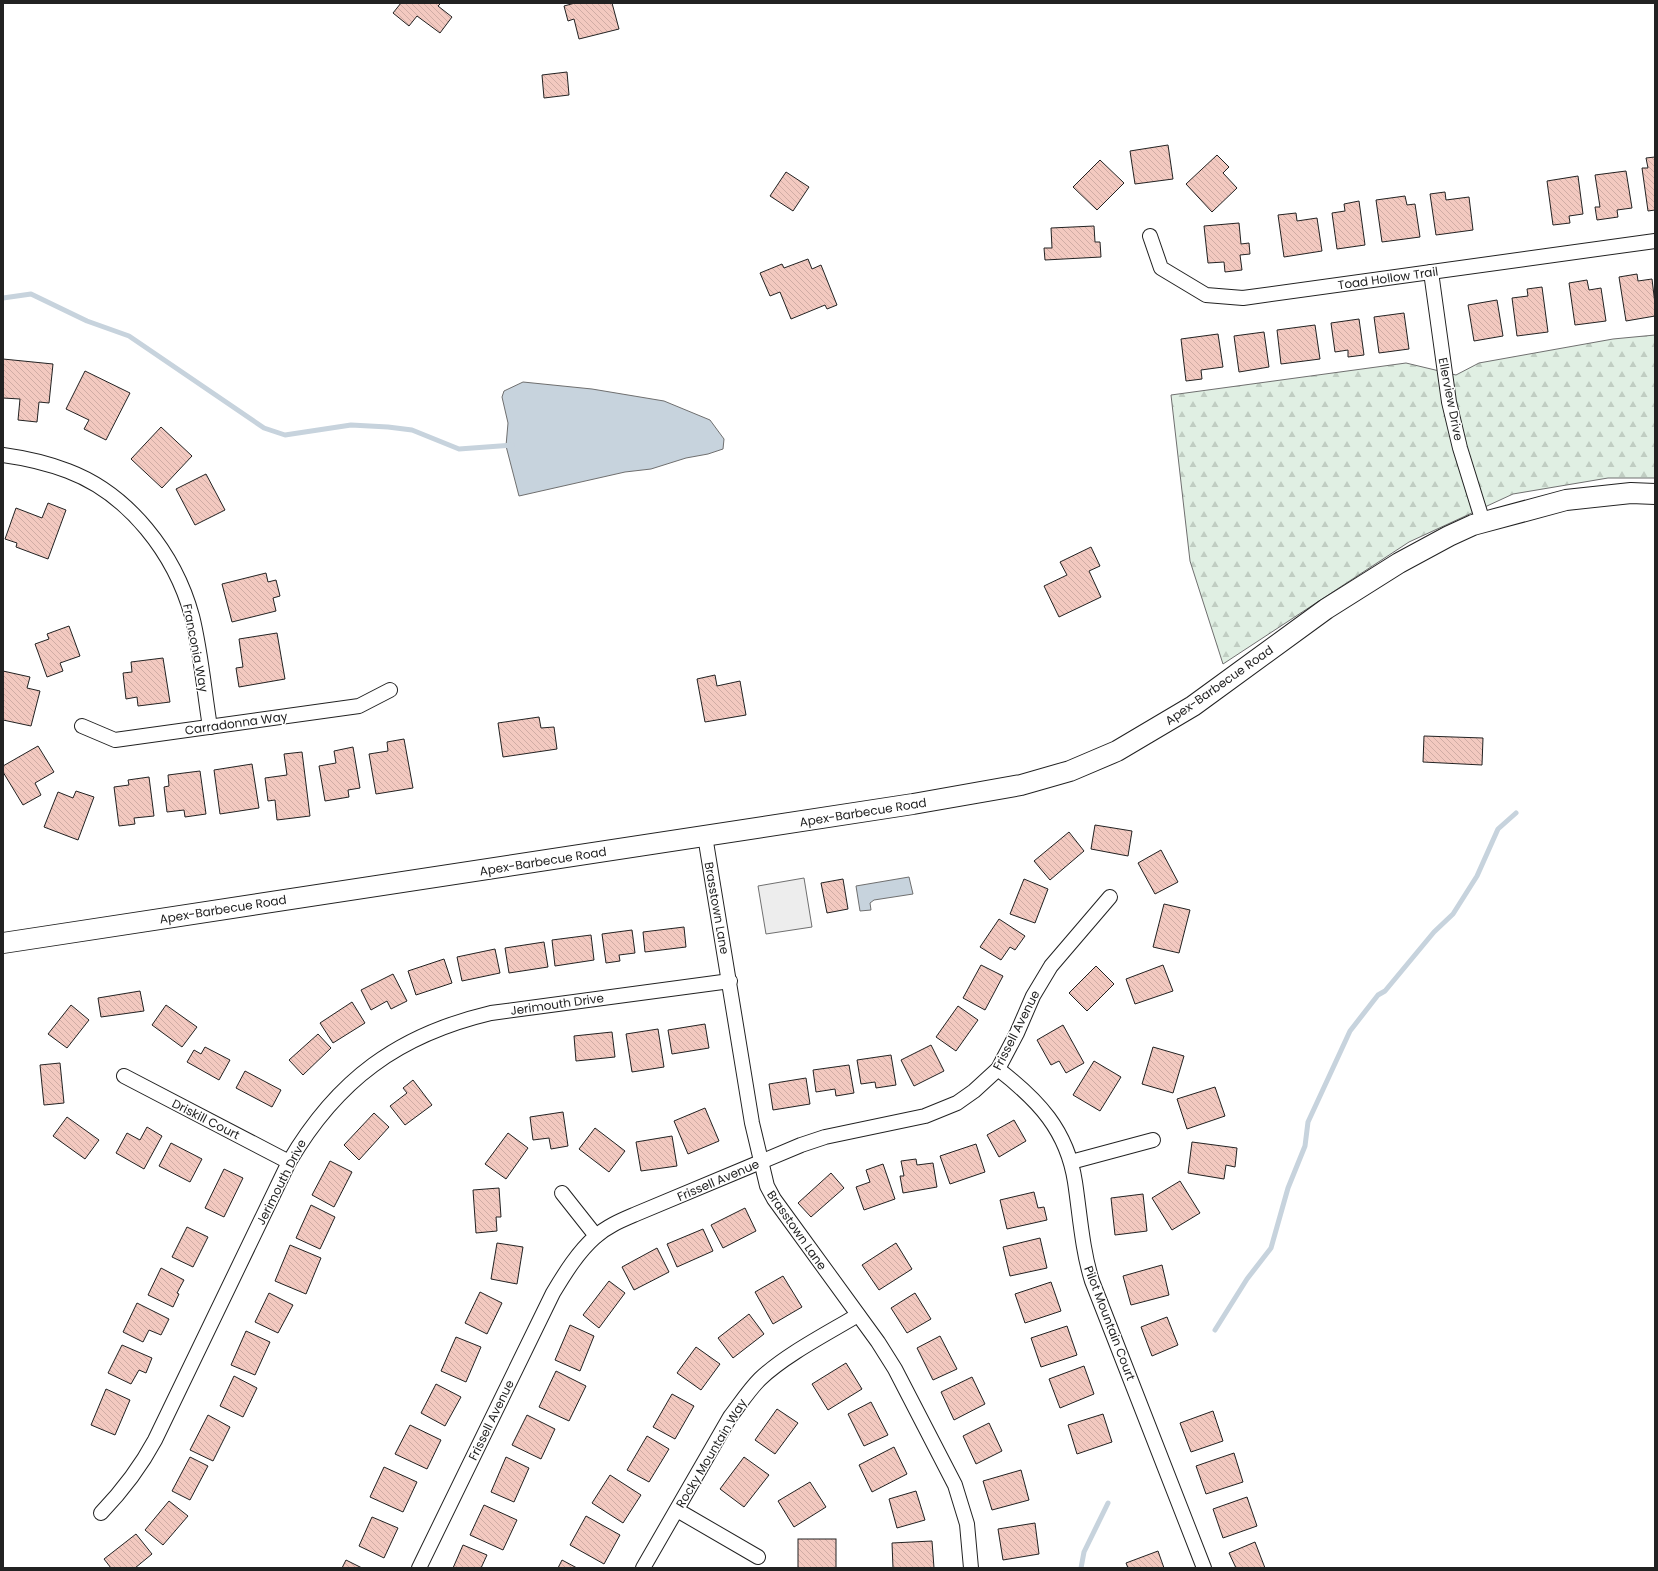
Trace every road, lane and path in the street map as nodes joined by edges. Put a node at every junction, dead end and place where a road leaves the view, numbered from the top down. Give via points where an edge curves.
1 (1150, 236) dead end
2 (1655, 241) edge
3 (1431, 272) junction
4 (3, 455) edge
5 (1655, 494) edge
6 (1483, 522) junction
7 (390, 690) dead end
8 (82, 726) dead end
9 (210, 727) junction
10 (705, 836) junction
11 (1110, 897) dead end
12 (3, 943) edge
13 (730, 981) junction
14 (998, 1069) junction
15 (124, 1076) dead end
16 (1153, 1140) dead end
17 (289, 1162) junction
18 (761, 1162) junction
19 (1071, 1162) junction
20 (562, 1193) dead end
21 (596, 1236) junction
22 (858, 1315) junction
23 (677, 1510) junction
24 (101, 1513) dead end
25 (758, 1557) dead end
26 (419, 1568) edge
27 (643, 1568) edge
28 (971, 1568) edge
29 (1204, 1568) edge

1 - 3 street, Toad Hollow Trail via 1161,268 1206,295 1244,298
2 - 3 street, Toad Hollow Trail
3 - 6 street, Ellerview Drive via 1449,402
4 - 9 street, Franconia Way via 47,464 87,480 118,500 149,532 167,556 186,596 197,641
5 - 6 street, Apex-Barbecue Road via 1632,493 1566,500
6 - 10 street, Apex-Barbecue Road via 1449,536 1400,563 1326,609 1193,706 1117,751 1070,771 1006,788
7 - 9 street, Carradonna Way via 359,706
8 - 9 street, Carradonna Way via 115,740
10 - 12 street, Apex-Barbecue Road
10 - 13 street, Brasstown Lane
11 - 14 street, Frissell Avenue via 1051,966 1033,996
13 - 17 street, Jerimouth Drive via 491,1013 448,1024 401,1046 354,1080 319,1116
13 - 18 street, Brasstown Lane via 752,1123
14 - 18 street, Frissell Avenue via 974,1091 941,1110 925,1116 825,1137
14 - 19 street, Pilot Mountain Court via 1033,1098 1046,1113 1058,1131
15 - 17 street, Driskill Court
16 - 19 street
17 - 24 street, Jerimouth Drive via 155,1440 125,1487
18 - 21 street, Frissell Avenue via 629,1217
18 - 22 street, Brasstown Lane via 767,1186 774,1199
19 - 29 street, Pilot Mountain Court via 1084,1249 1092,1281
20 - 21 street
21 - 26 street, Frissell Avenue via 579,1254 553,1293
22 - 23 street, Rocky Mountain Way via 782,1361 761,1378 730,1417
22 - 28 street, Brasstown Lane via 895,1369 955,1485 966,1524
23 - 25 street
23 - 27 street, Rocky Mountain Way

